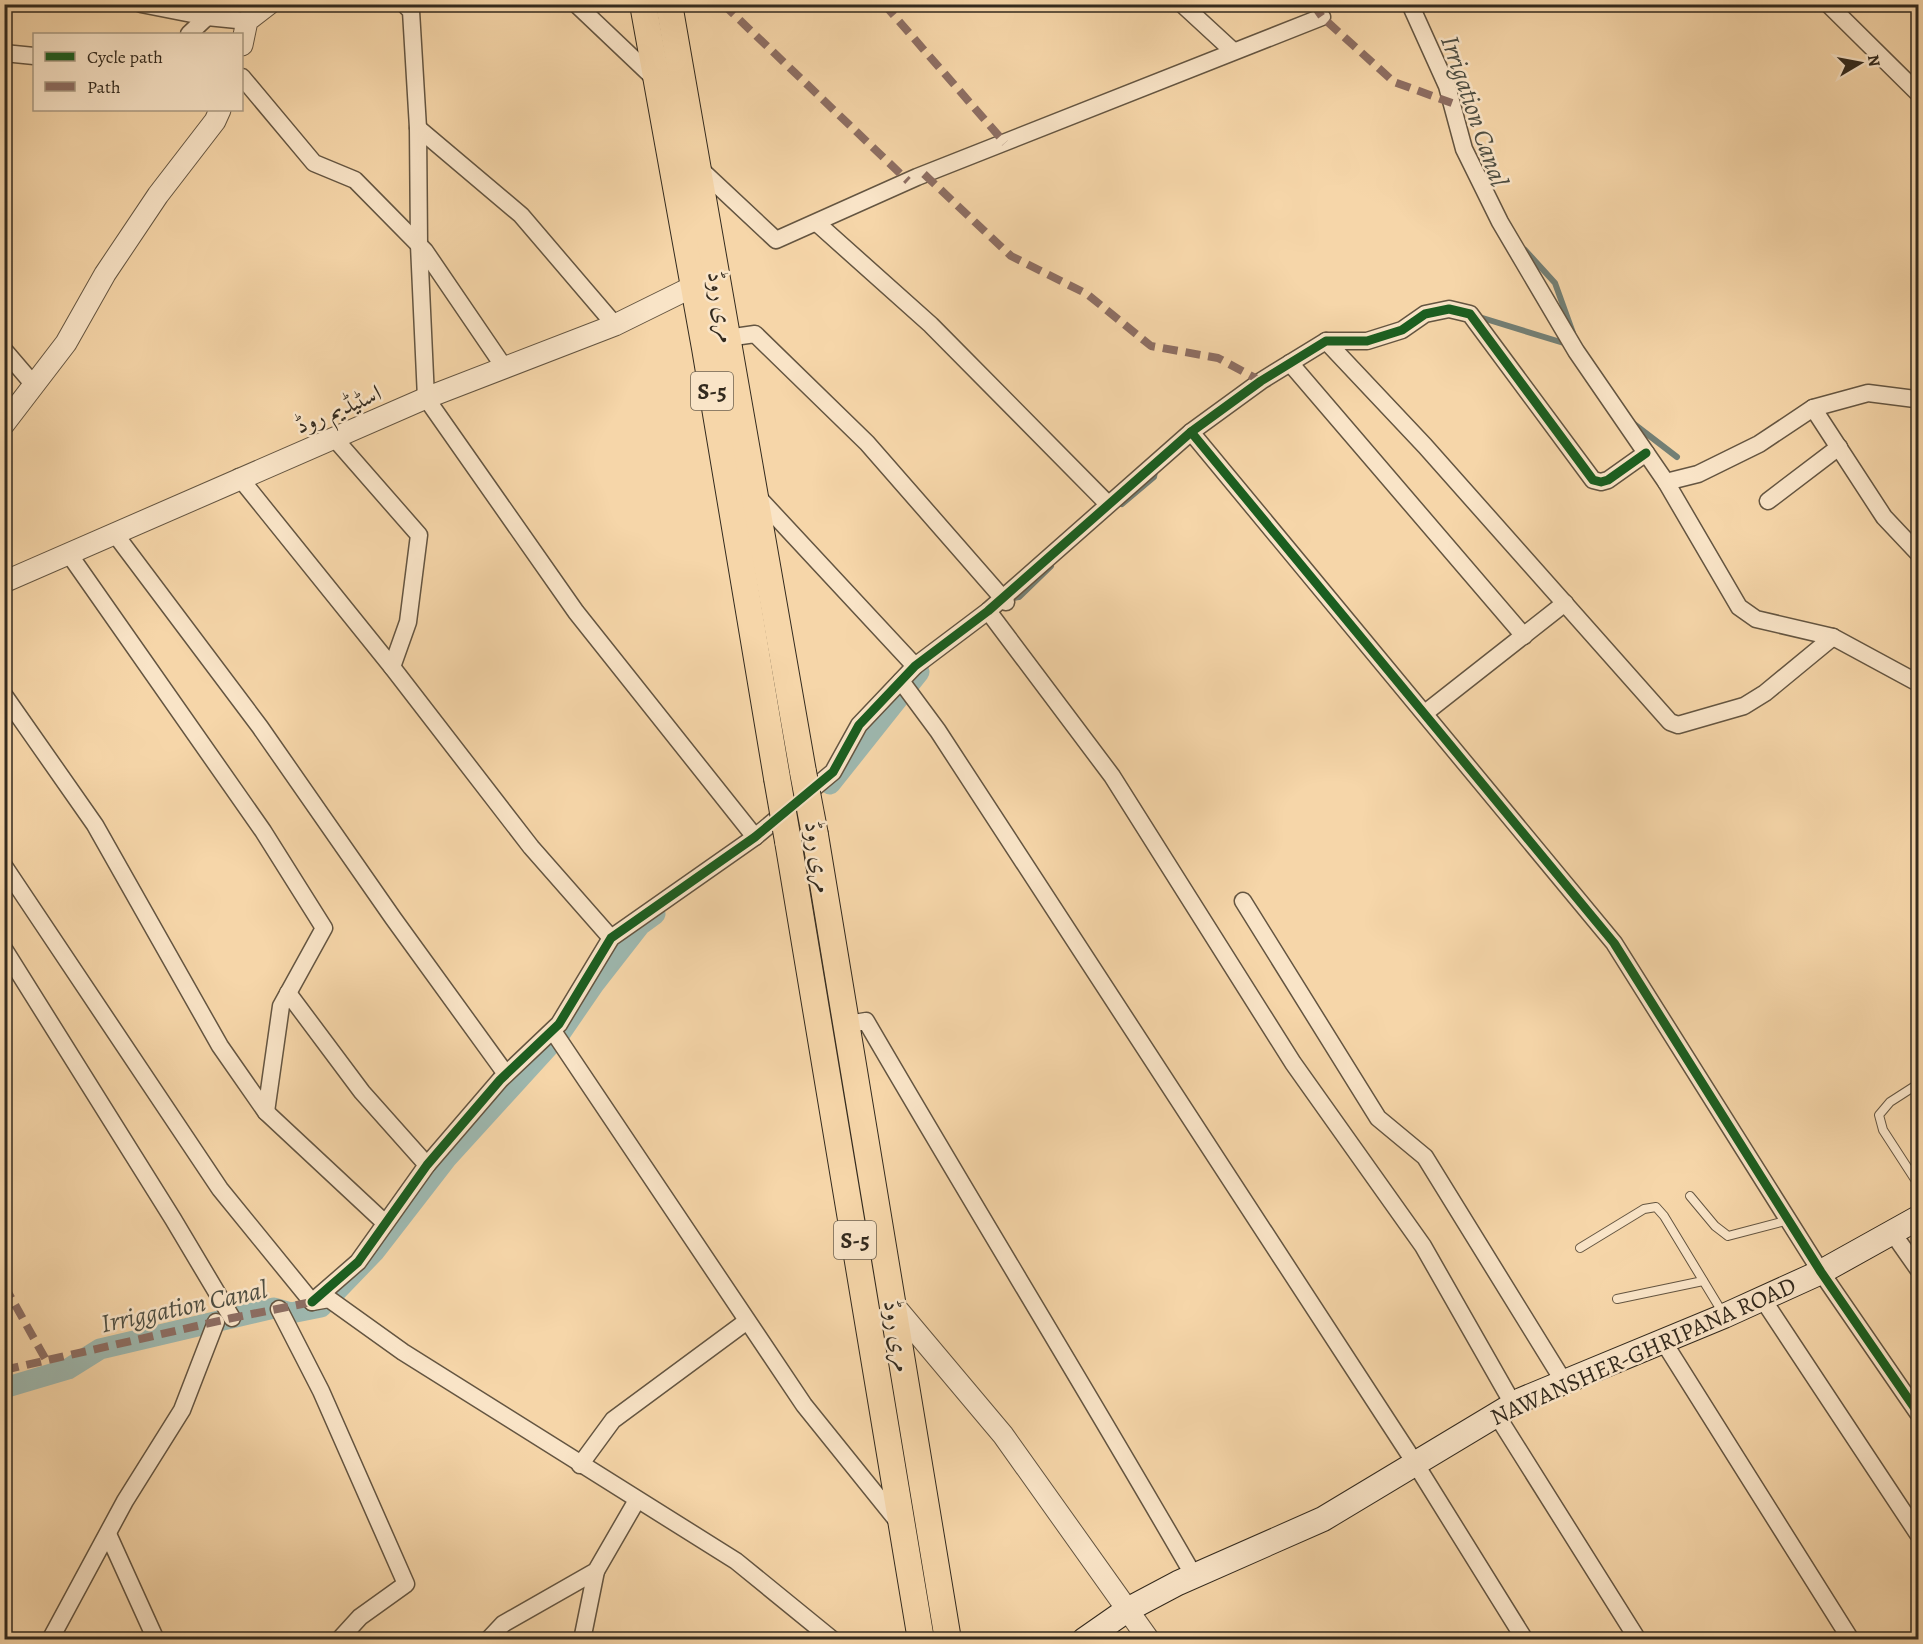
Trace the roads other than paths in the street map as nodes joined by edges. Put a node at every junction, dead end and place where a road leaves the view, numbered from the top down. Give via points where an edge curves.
1 (141, 4) edge
2 (269, 4) edge
3 (404, 4) edge
4 (576, 4) edge
5 (643, 4) edge
6 (669, 4) edge
7 (1182, 4) edge
8 (1410, 4) edge
9 (1828, 4) edge
10 (208, 11) edge
11 (1322, 17) dead end
12 (247, 21) junction
13 (190, 33) edge
14 (243, 40) edge
15 (676, 47) junction
16 (651, 51) junction
17 (1233, 51) junction
18 (4, 53) edge
19 (33, 56) edge
20 (243, 78) edge
21 (655, 79) junction
22 (1918, 93) edge
23 (220, 111) edge
24 (418, 128) junction
25 (698, 167) junction
26 (818, 224) junction
27 (419, 245) junction
28 (694, 286) junction
29 (615, 325) junction
30 (727, 338) junction
31 (1326, 341) junction
32 (4, 350) edge
33 (1290, 363) junction
34 (504, 367) junction
35 (34, 385) junction
36 (1918, 396) edge
37 (426, 398) junction
38 (1813, 408) junction
39 (4, 424) edge
40 (1191, 432) junction
41 (335, 439) junction
42 (1839, 447) junction
43 (1646, 453) junction
44 (239, 477) junction
45 (744, 481) junction
46 (1666, 482) junction
47 (1768, 501) dead end
48 (1108, 504) junction
49 (115, 534) junction
50 (1918, 553) edge
51 (69, 554) junction
52 (4, 582) edge
53 (1004, 600) junction
54 (1565, 603) junction
55 (988, 611) junction
56 (1524, 636) junction
57 (1833, 637) junction
58 (915, 666) junction
59 (392, 667) junction
60 (901, 681) junction
61 (1918, 683) edge
62 (4, 695) edge
63 (1425, 713) junction
64 (755, 837) junction
65 (4, 866) edge
66 (1244, 901) dead end
67 (611, 938) junction
68 (4, 950) edge
69 (288, 993) junction
70 (848, 1024) junction
71 (553, 1031) junction
72 (506, 1074) junction
73 (1918, 1084) edge
74 (266, 1112) junction
75 (427, 1165) junction
76 (1918, 1184) edge
77 (1690, 1196) dead end
78 (1918, 1218) edge
79 (1789, 1220) junction
80 (386, 1223) junction
81 (1892, 1232) junction
82 (1580, 1248) dead end
83 (1918, 1269) edge
84 (1821, 1272) junction
85 (1703, 1281) junction
86 (1762, 1298) junction
87 (1617, 1299) dead end
88 (312, 1302) junction
89 (892, 1303) junction
90 (279, 1310) dead end
91 (1724, 1316) junction
92 (747, 1321) junction
93 (1663, 1341) junction
94 (1564, 1382) junction
95 (1504, 1409) junction
96 (1918, 1413) edge
97 (1415, 1463) junction
98 (580, 1465) junction
99 (637, 1500) junction
100 (903, 1528) junction
101 (108, 1534) junction
102 (1918, 1534) edge
103 (596, 1571) junction
104 (1194, 1576) junction
105 (1127, 1610) junction
106 (50, 1640) edge
107 (156, 1640) edge
108 (339, 1640) edge
109 (488, 1640) edge
110 (582, 1640) edge
111 (833, 1640) edge
112 (921, 1640) edge
113 (948, 1640) edge
114 (1084, 1640) edge
115 (1149, 1640) edge
116 (1525, 1640) edge
117 (1638, 1640) edge
118 (1851, 1640) edge

1 - 10 street
2 - 12 street
3 - 24 street via 411,11
4 - 21 street
5 - 16 main road, مری روڈ / S-5
6 - 15 main road, مری روڈ / S-5
7 - 17 street
8 - 43 street via 1448,86 1464,149 1500,222 1576,351
9 - 22 street
10 - 12 street
10 - 13 street
11 - 17 street
12 - 14 street
15 - 16 main road
15 - 25 main road, مری روڈ / S-5
16 - 21 main road, مری روڈ / S-5
17 - 26 street via 917,177
18 - 19 street
20 - 27 street via 314,163 355,180
21 - 28 main road, مری روڈ / S-5
23 - 35 street via 158,195 105,274 66,343
24 - 27 street
24 - 29 street via 520,215
25 - 26 street via 776,240
25 - 30 main road, مری روڈ / S-5
26 - 48 street via 931,325
27 - 34 street
27 - 37 street
28 - 29 street, اسٹیڈیم روڈ
28 - 45 main road, مری روڈ / S-5
29 - 34 street, اسٹیڈیم روڈ
30 - 45 main road, مری روڈ / S-5
30 - 53 street via 755,334 867,443
31 - 33 street
31 - 43 street via 1367,341 1402,330 1425,314 1449,309 1470,314 1593,480 1608,480
31 - 54 street
32 - 35 street
33 - 40 street
33 - 56 street
34 - 37 street, اسٹیڈیم روڈ
35 - 39 street
36 - 38 street via 1915,399 1868,393
37 - 41 street, اسٹیڈیم روڈ
37 - 64 street via 576,612
38 - 42 street
38 - 46 street via 1759,444 1698,474
40 - 48 street
40 - 63 street
41 - 44 street, اسٹیڈیم روڈ
41 - 59 street via 419,536 408,622
42 - 47 street
42 - 50 street via 1884,517
43 - 46 street
44 - 49 street, اسٹیڈیم روڈ
44 - 59 street
45 - 58 street
45 - 70 main road, مری روڈ / S-5, bridge via 803,772
45 - 100 main road, مری روڈ / S-5, bridge via 777,778
46 - 57 street via 1739,607 1756,619
48 - 53 street
49 - 51 street, اسٹیڈیم روڈ
49 - 72 street via 260,727
51 - 52 street, اسٹیڈیم روڈ
51 - 69 street via 263,831 324,928
53 - 55 street
54 - 56 street
54 - 57 street via 1670,722 1678,725 1744,706
55 - 58 street
55 - 95 street via 1112,776 1293,1063 1423,1246
56 - 63 street
57 - 61 street
58 - 60 street
59 - 67 street via 531,847
60 - 64 street via 859,726 833,772
60 - 97 street via 938,731
62 - 74 street via 95,825 220,1046
63 - 79 street via 1614,943
64 - 67 street
65 - 88 street via 220,1189
66 - 94 street via 1378,1118 1425,1157
67 - 71 street
68 - 101 street via 173,1218 224,1320 182,1410
69 - 74 street via 280,1006
69 - 75 street via 362,1092
70 - 89 main road, مری روڈ / S-5
70 - 104 street via 866,1021
71 - 72 street
71 - 92 street
72 - 75 street
73 - 76 lane via 1890,1102 1879,1115 1883,1130
74 - 80 street
75 - 80 street
77 - 79 lane via 1728,1236
78 - 81 main road, NAWANSHER-GHRIPANA ROAD
79 - 84 street
80 - 88 street via 358,1262
81 - 83 street
81 - 84 main road, NAWANSHER-GHRIPANA ROAD
82 - 85 lane via 1644,1209 1656,1208
84 - 86 main road, NAWANSHER-GHRIPANA ROAD
84 - 96 street
85 - 87 lane
85 - 91 lane
86 - 91 main road, NAWANSHER-GHRIPANA ROAD
86 - 102 street
88 - 98 street via 329,1299 403,1352
89 - 105 street via 1003,1435
89 - 113 main road, مری روڈ / S-5
90 - 108 street via 321,1391 406,1584 360,1617
91 - 93 main road, NAWANSHER-GHRIPANA ROAD
92 - 98 street via 613,1420
92 - 100 street via 804,1405
93 - 94 main road, NAWANSHER-GHRIPANA ROAD
93 - 118 street
94 - 95 main road, NAWANSHER-GHRIPANA ROAD
95 - 97 main road, NAWANSHER-GHRIPANA ROAD
95 - 117 street
97 - 104 main road, NAWANSHER-GHRIPANA ROAD via 1323,1519
97 - 116 street
98 - 99 street
99 - 103 street
99 - 111 street via 736,1561
100 - 112 main road, مری روڈ / S-5
101 - 106 street
101 - 107 street
103 - 109 street via 503,1624
103 - 110 street
104 - 105 main road, NAWANSHER-GHRIPANA ROAD
105 - 114 main road, NAWANSHER-GHRIPANA ROAD
105 - 115 street

